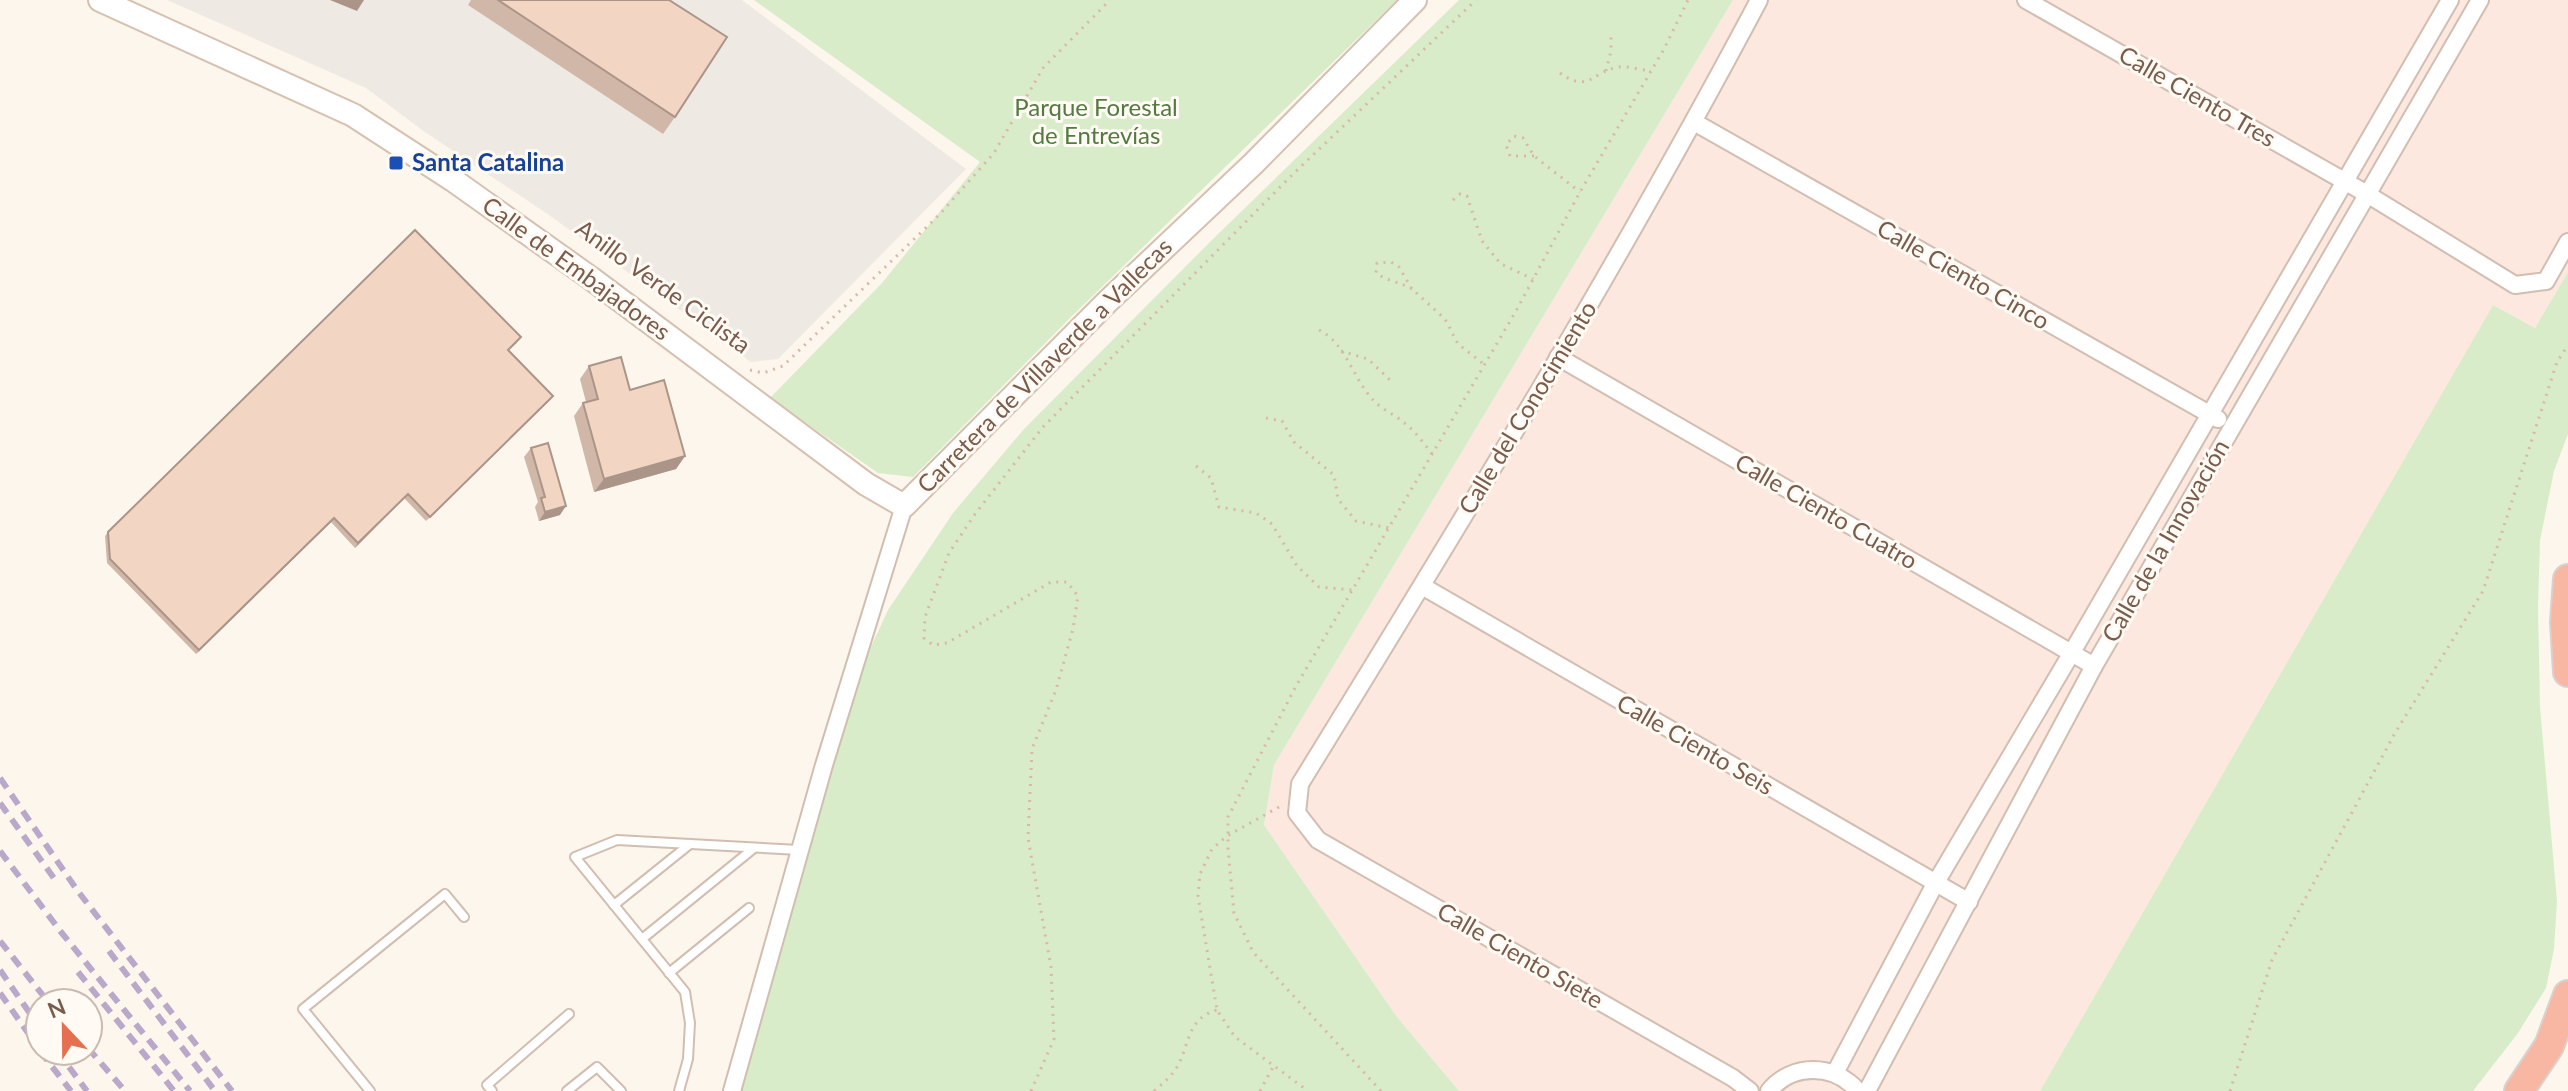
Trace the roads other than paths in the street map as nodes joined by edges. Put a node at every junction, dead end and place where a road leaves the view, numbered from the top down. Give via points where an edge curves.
1 (100, 0) edge
2 (1415, 0) edge
3 (1759, 0) edge
4 (2026, 0) edge
5 (2450, 0) edge
6 (2480, 0) edge
7 (1694, 122) junction
8 (2345, 181) junction
9 (2367, 194) junction
10 (2568, 242) edge
11 (1558, 357) junction
12 (2210, 415) junction
13 (2233, 427) junction
14 (904, 506) junction
15 (2568, 579) edge
16 (1422, 586) junction
17 (2071, 654) junction
18 (2094, 666) junction
19 (2568, 672) edge
20 (1298, 806) joint
21 (690, 844) junction
22 (754, 848) junction
23 (800, 851) junction
24 (1935, 884) junction
25 (1969, 902) junction
26 (614, 905) junction
27 (749, 908) dead end
28 (464, 917) dead end
29 (642, 939) junction
30 (669, 973) junction
31 (2568, 995) edge
32 (569, 1014) dead end
33 (1835, 1073) junction
34 (370, 1091) edge
35 (492, 1091) edge
36 (567, 1091) edge
37 (621, 1091) edge
38 (679, 1091) edge
39 (732, 1091) edge
40 (1750, 1091) edge
41 (1769, 1091) edge
42 (1858, 1091) edge
43 (1867, 1091) edge
44 (2519, 1091) edge

1 - 14 main road, Calle de Embajadores via 353,115 453,180 866,484
2 - 14 main road, Carretera de Villaverde a Vallecas
3 - 7 street, Calle del Conocimiento
4 - 8 street, Calle Ciento Tres
5 - 8 street, Calle de la Innovación
6 - 9 street, Calle de la Innovación
7 - 11 street, Calle del Conocimiento
7 - 12 street, Calle Ciento Cinco
8 - 9 street, Calle Ciento Tres
8 - 12 street, Calle de la Innovación
9 - 10 street, Calle Ciento Tres via 2515,285 2546,281
9 - 13 street, Calle de la Innovación
11 - 16 street, Calle del Conocimiento
11 - 17 street, Calle Ciento Cuatro
12 - 13 street, Calle Ciento Cinco
12 - 17 street, Calle de la Innovación
13 - 18 street, Calle de la Innovación
14 - 23 street, Carretera de Villaverde a Vallecas
15 - 19 highway
16 - 20 street, Calle del Conocimiento via 1300,784
16 - 24 street, Calle Ciento Seis
17 - 18 street, Calle Ciento Cuatro
17 - 24 street, Calle de la Innovación
18 - 25 street, Calle de la Innovación
20 - 40 street, Calle Ciento Siete via 1318,840
21 - 22 lane
21 - 26 lane
21 - 26 lane via 617,840 575,857
22 - 23 lane
22 - 29 lane
23 - 39 street, Carretera de Villaverde a Vallecas
24 - 25 street, Calle Ciento Seis
24 - 33 street, Calle de la Innovación
25 - 43 street, Calle de la Innovación
26 - 29 lane
27 - 30 lane
28 - 34 lane via 445,894 303,1009
29 - 30 lane
30 - 38 lane via 685,992 690,1023
31 - 44 highway via 2549,1046
32 - 35 lane via 487,1085
33 - 41 street via 1793,1072
33 - 42 street
36 - 37 lane via 597,1067

